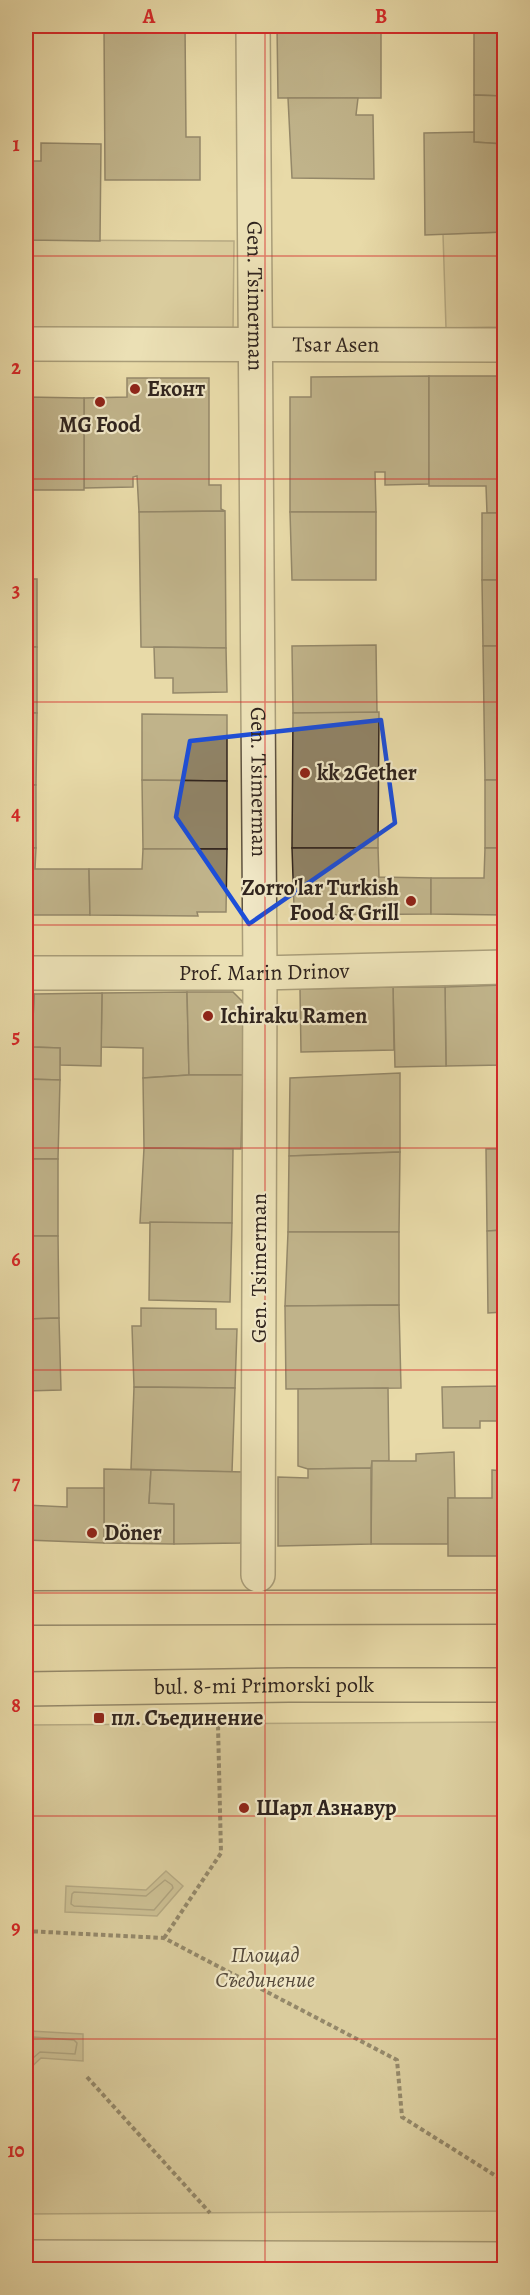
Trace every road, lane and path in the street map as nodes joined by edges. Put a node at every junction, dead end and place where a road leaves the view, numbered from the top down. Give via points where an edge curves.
1 (253, 26) edge
2 (26, 344) edge
3 (255, 345) junction
4 (504, 345) edge
5 (504, 967) edge
6 (260, 973) junction
7 (26, 974) edge
8 (258, 1575) dead end
9 (504, 1607) edge
10 (26, 1608) edge
11 (504, 1685) edge
12 (26, 1689) edge
13 (218, 1743) dead end
14 (26, 1931) edge
15 (164, 1938) junction
16 (87, 2077) dead end
17 (504, 2181) edge
18 (210, 2212) dead end
19 (26, 2257) edge
20 (504, 2259) edge

1 - 3 street, Gen. Tsimerman
2 - 3 street, Tsar Asen
3 - 4 street, Tsar Asen
3 - 6 street, Gen. Tsimerman
5 - 6 street, Prof. Marin Drinov
6 - 7 street, Prof. Marin Drinov
6 - 8 street, Gen. Tsimerman
9 - 10 main road
11 - 12 main road, bul. 8-mi Primorski polk
13 - 15 path via 221,1853
14 - 15 path
15 - 17 path via 397,2060 402,2117
16 - 18 path
19 - 20 street

